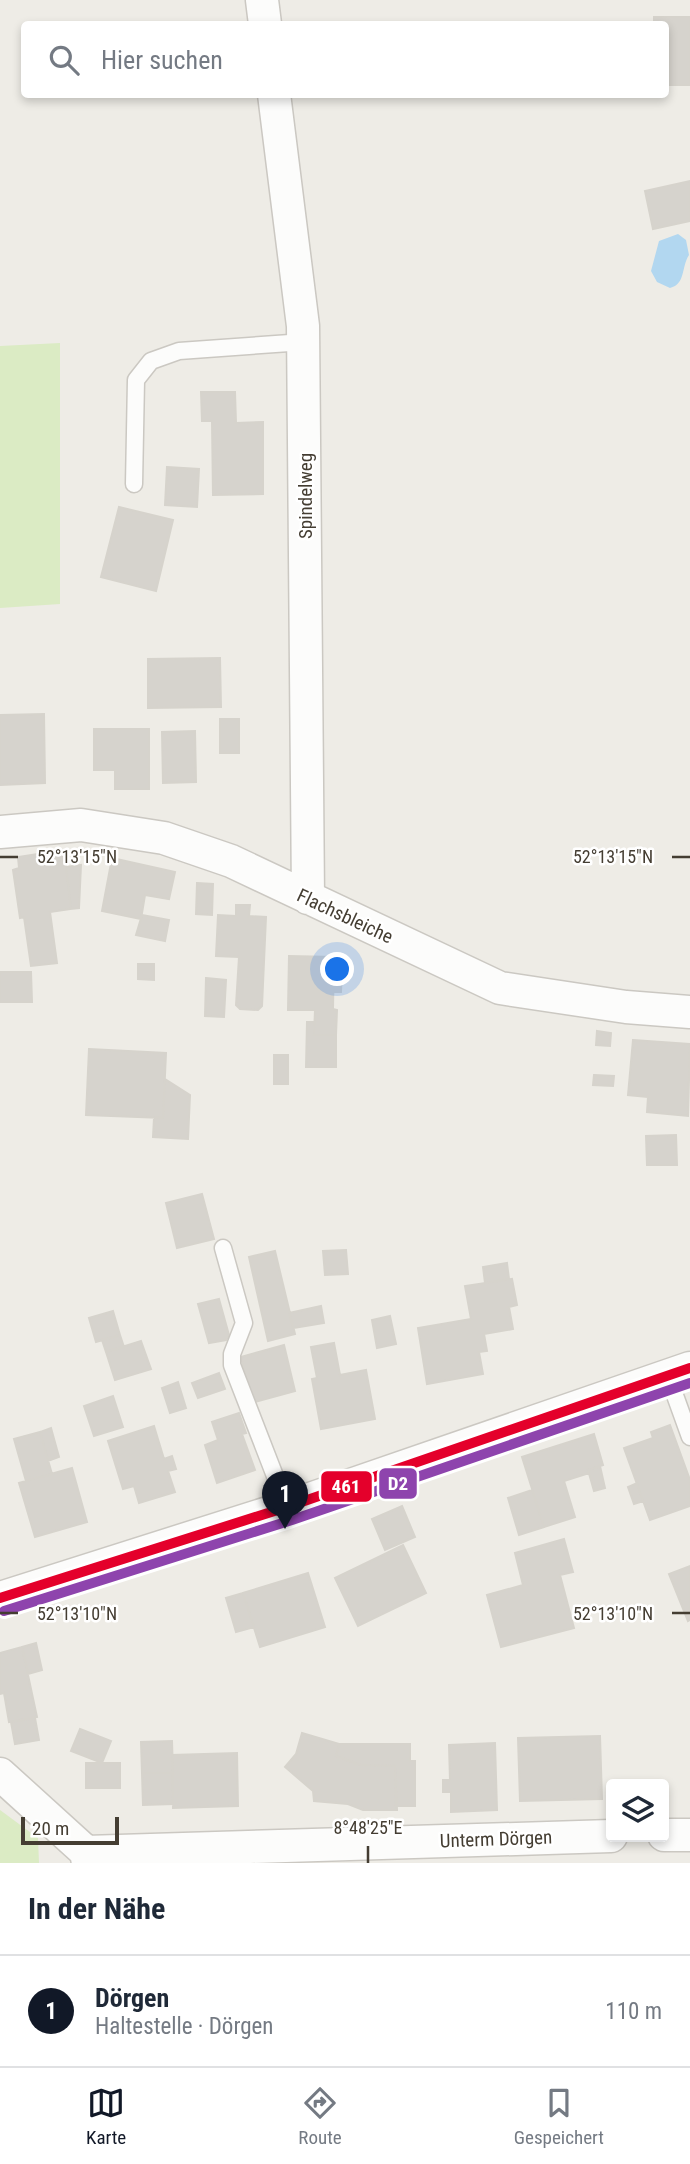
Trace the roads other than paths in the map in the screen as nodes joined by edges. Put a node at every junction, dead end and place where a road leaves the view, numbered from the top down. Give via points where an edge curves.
1 (262, 0) edge
2 (265, 21) edge
3 (274, 98) edge
4 (304, 342) junction
5 (134, 484) dead end
6 (0, 832) edge
7 (308, 898) junction
8 (690, 1012) edge
9 (223, 1248) dead end
10 (679, 1372) edge
11 (690, 1437) edge
12 (287, 1507) junction
13 (0, 1598) edge
14 (0, 1774) edge
15 (669, 1835) edge
16 (690, 1835) edge
17 (606, 1836) edge
18 (87, 1857) edge

1 - 2 street
3 - 4 street, Spindelweg
4 - 5 lane via 179,351 151,361 136,380
4 - 7 street, Spindelweg
6 - 7 street, Flachsbleiche via 81,825 164,838 231,861
7 - 8 street, Flachsbleiche via 500,988
9 - 12 lane via 244,1323 232,1365
10 - 11 lane
10 - 12 street
12 - 13 street
14 - 18 street
15 - 16 street
17 - 18 street, Unterm Dörgen

